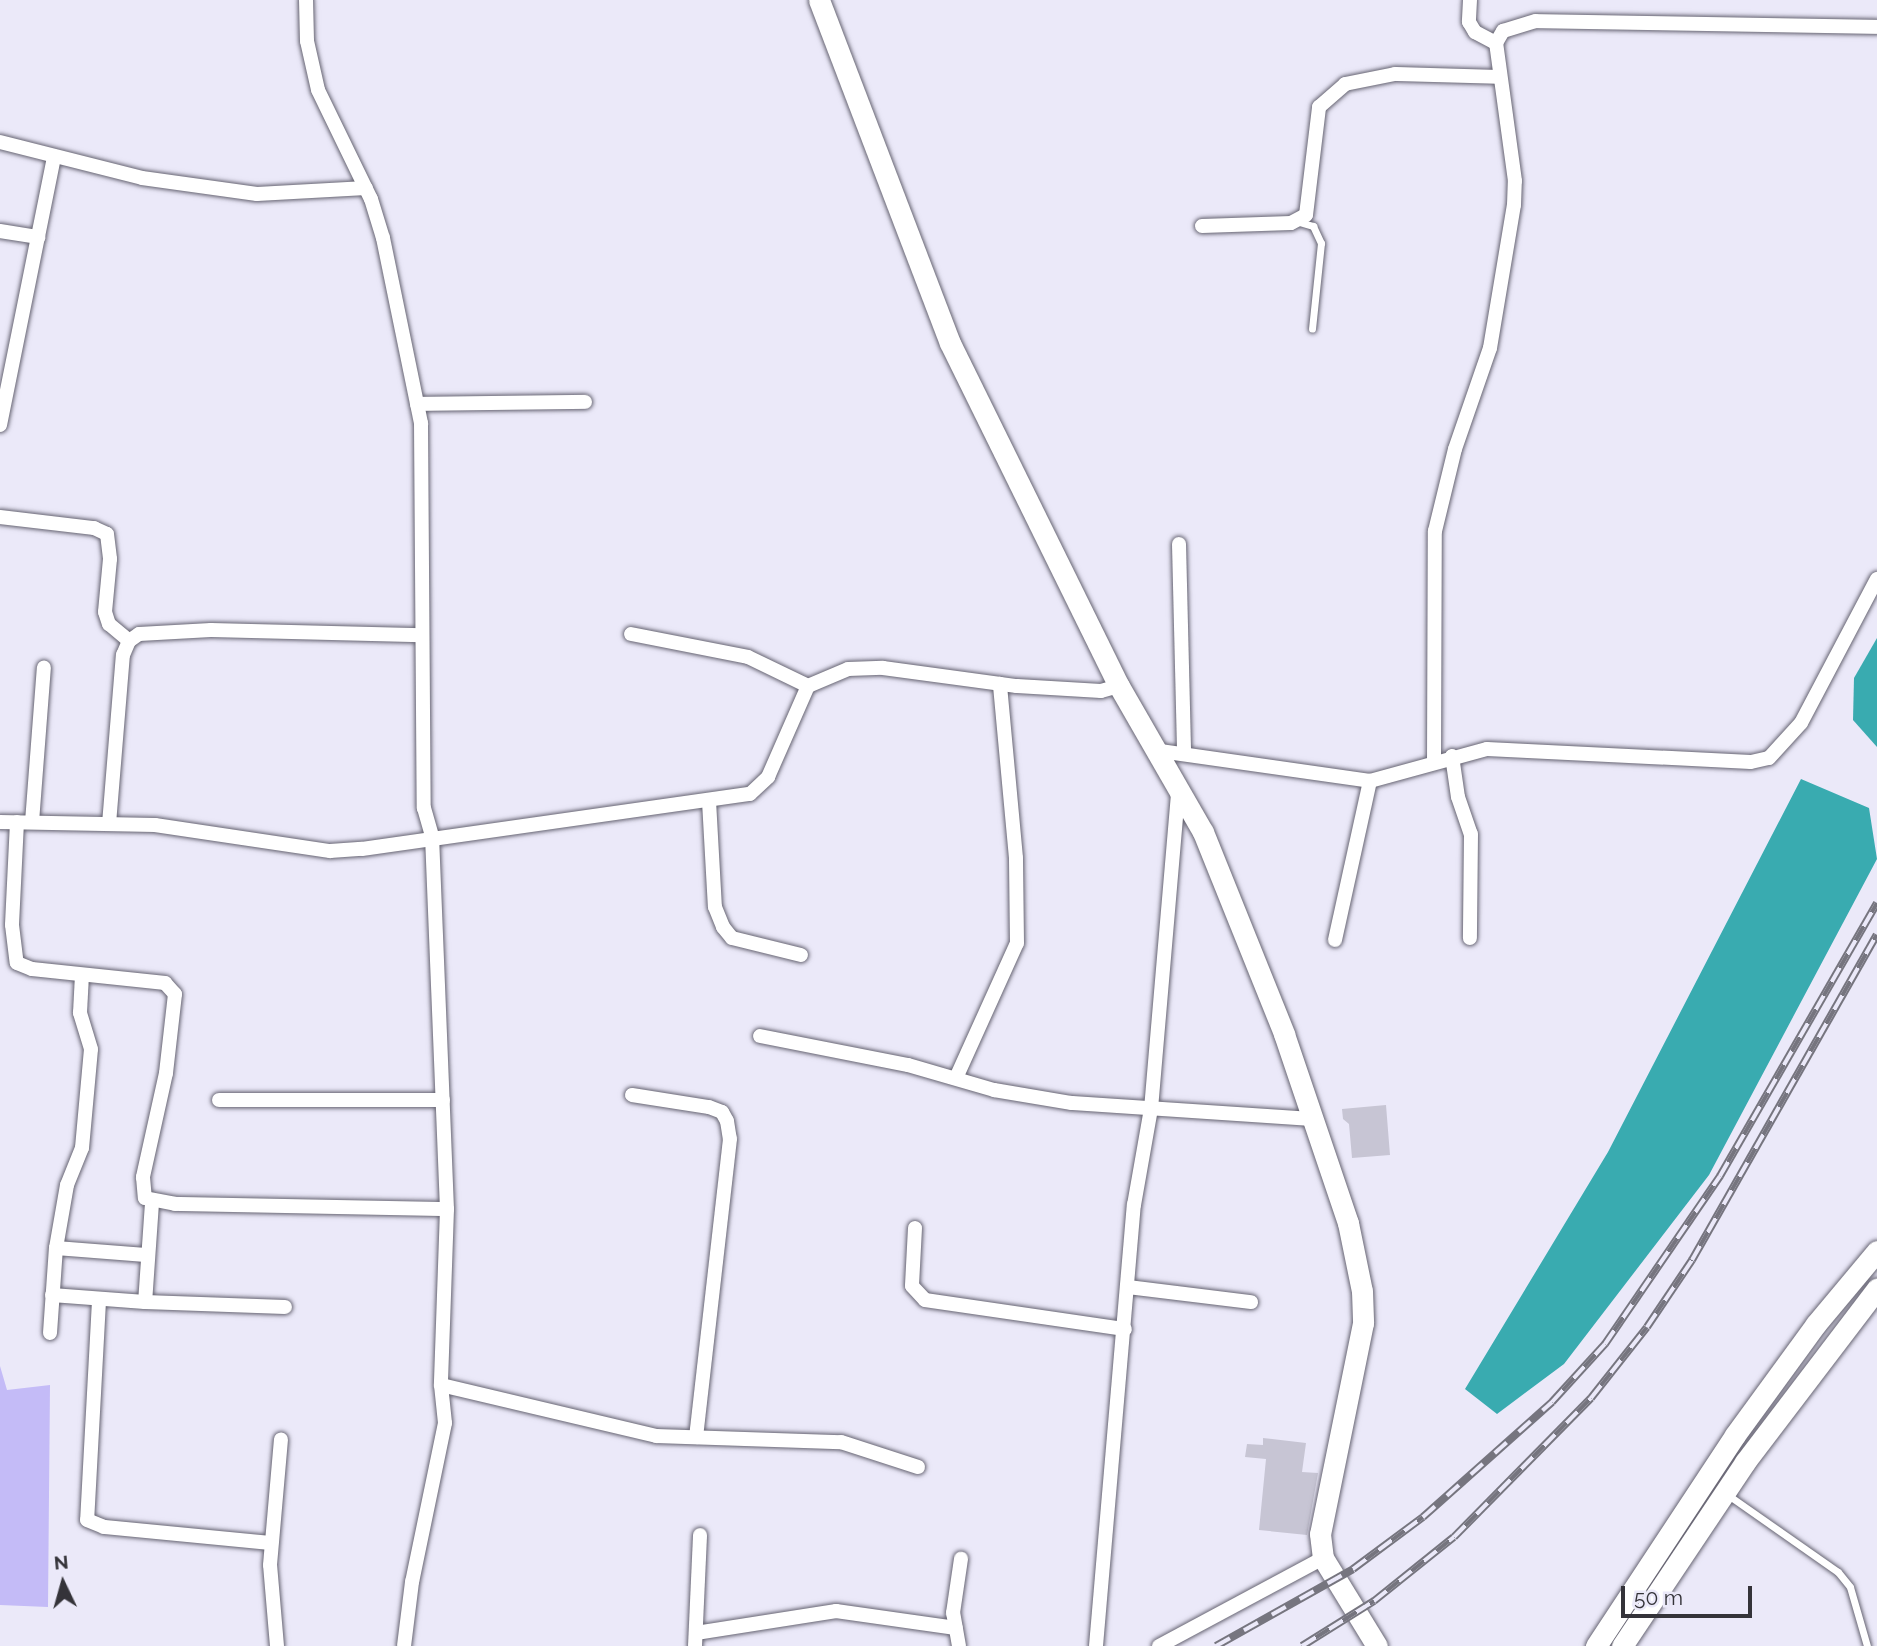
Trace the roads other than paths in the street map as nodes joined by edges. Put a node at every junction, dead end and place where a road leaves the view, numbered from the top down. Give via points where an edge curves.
1 (306, 0) edge
2 (819, 0) edge
3 (1469, 0) edge
4 (1877, 27) edge
5 (1496, 43) junction
6 (1500, 77) junction
7 (0, 142) edge
8 (54, 156) junction
9 (366, 188) junction
10 (1300, 222) junction
11 (1202, 226) dead end
12 (0, 231) edge
13 (39, 237) junction
14 (1312, 329) dead end
15 (585, 402) dead end
16 (417, 404) junction
17 (0, 425) edge
18 (0, 517) edge
19 (1179, 544) dead end
20 (1877, 579) edge
21 (631, 634) dead end
22 (422, 635) junction
23 (129, 641) junction
24 (44, 667) dead end
25 (1000, 684) junction
26 (808, 686) junction
27 (1119, 686) junction
28 (1160, 751) junction
29 (1184, 753) junction
30 (1452, 756) junction
31 (1434, 762) junction
32 (1370, 781) junction
33 (1179, 790) junction
34 (709, 801) junction
35 (0, 822) edge
36 (25, 822) junction
37 (109, 824) junction
38 (432, 836) junction
39 (1470, 938) dead end
40 (1335, 940) dead end
41 (801, 955) dead end
42 (82, 975) junction
43 (760, 1036) dead end
44 (956, 1078) junction
45 (632, 1095) dead end
46 (219, 1100) dead end
47 (443, 1100) junction
48 (1152, 1108) junction
49 (1312, 1119) junction
50 (152, 1203) junction
51 (447, 1209) junction
52 (915, 1228) dead end
53 (56, 1248) junction
54 (146, 1255) junction
55 (1876, 1256) edge
56 (1128, 1287) junction
57 (1877, 1289) edge
58 (52, 1295) junction
59 (99, 1301) junction
60 (1251, 1301) dead end
61 (145, 1302) junction
62 (285, 1307) dead end
63 (1125, 1329) junction
64 (50, 1333) dead end
65 (441, 1385) junction
66 (696, 1437) junction
67 (281, 1439) dead end
68 (918, 1467) dead end
69 (1725, 1493) junction
70 (700, 1535) dead end
71 (271, 1543) junction
72 (1323, 1558) junction
73 (961, 1559) dead end
74 (956, 1628) junction
75 (695, 1640) edge
76 (1863, 1644) edge
77 (277, 1646) edge
78 (404, 1646) edge
79 (958, 1646) edge
80 (1096, 1646) edge
81 (1159, 1646) edge
82 (1377, 1646) edge
83 (1596, 1646) edge
84 (1622, 1646) edge

1 - 9 street via 307,41 318,90
2 - 27 street via 950,343
3 - 5 street via 1469,22 1475,32
4 - 5 street via 1536,21 1503,30
5 - 6 street
6 - 10 street via 1376,76 1345,84 1328,95 1316,121 1309,206
6 - 31 street via 1515,181 1514,205 1490,348 1448,468 1435,531
7 - 8 street
8 - 9 street via 142,178 257,194
8 - 13 street
9 - 16 street via 383,238
10 - 11 street
10 - 14 lane via 1313,226 1321,243
12 - 13 street
13 - 17 street
15 - 16 street
16 - 22 street
18 - 23 street via 94,528 107,534 110,559 105,612 109,624
19 - 29 street
20 - 30 street via 1801,723 1769,758 1751,762 1502,748
21 - 26 street via 748,657
22 - 23 street via 155,631
22 - 38 street via 424,808
23 - 37 street via 122,668
24 - 36 street
25 - 26 street via 883,668 848,669
25 - 27 street via 1101,691
25 - 44 street via 1016,858 1017,943
26 - 34 street via 768,777 750,794
27 - 28 street
28 - 29 street
28 - 33 street
29 - 32 street
30 - 31 street
30 - 39 street via 1458,797 1471,834
31 - 32 street
32 - 40 street
33 - 48 street
33 - 49 street via 1203,832 1284,1034
34 - 38 street
34 - 41 street via 715,907 723,927 732,938
35 - 36 street
36 - 37 street
36 - 42 street via 12,925 17,963
37 - 38 street via 155,825 330,851
38 - 47 street
42 - 50 street via 165,983 175,994 166,1073 142,1186
42 - 53 street via 80,1013 91,1049 82,1148 67,1185
43 - 44 street
44 - 48 street via 1072,1103
45 - 66 street via 709,1107 722,1112 727,1121 730,1139
46 - 47 street
47 - 51 street
48 - 49 street
48 - 56 street via 1134,1205
49 - 72 street via 1356,1251 1363,1324 1324,1502
50 - 51 street
50 - 54 street
51 - 65 street
52 - 63 street via 912,1286 925,1300
53 - 54 street
53 - 58 street
54 - 61 street
55 - 83 street via 1816,1324 1751,1414
56 - 60 street
56 - 63 street
57 - 69 street
58 - 59 street
58 - 64 street
59 - 61 street
59 - 71 street via 88,1520 104,1527
61 - 62 street
63 - 80 street
65 - 66 street via 618,1429
65 - 78 street via 441,1449 412,1582
66 - 68 street via 841,1442
67 - 71 street
69 - 76 lane via 1838,1572 1857,1608
69 - 84 street
70 - 75 street
71 - 77 street
72 - 81 street
72 - 82 street
73 - 74 street via 953,1613
74 - 75 street via 836,1611
74 - 79 street

